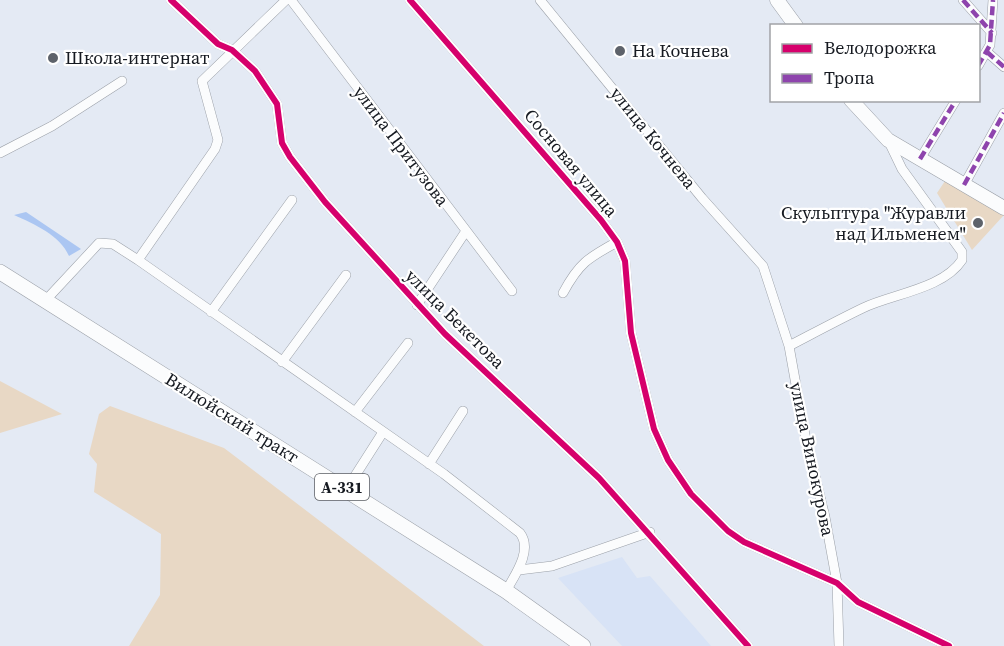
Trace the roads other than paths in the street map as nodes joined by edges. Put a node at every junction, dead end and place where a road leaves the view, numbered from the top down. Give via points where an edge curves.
1 (171, 0) edge
2 (286, 0) edge
3 (291, 0) edge
4 (410, 0) edge
5 (540, 0) edge
6 (777, 0) edge
7 (963, 0) edge
8 (993, 0) edge
9 (795, 24) edge
10 (992, 33) junction
11 (232, 50) junction
12 (987, 51) junction
13 (980, 63) edge
14 (1004, 67) edge
15 (122, 81) dead end
16 (852, 102) edge
17 (956, 102) edge
18 (1004, 113) edge
19 (888, 140) junction
20 (0, 153) edge
21 (920, 159) junction
22 (964, 185) junction
23 (292, 200) dead end
24 (1004, 208) edge
25 (466, 231) junction
26 (617, 242) junction
27 (138, 260) junction
28 (0, 272) edge
29 (346, 274) dead end
30 (766, 275) joint
31 (512, 291) dead end
32 (564, 293) dead end
33 (45, 301) junction
34 (417, 305) junction
35 (211, 312) junction
36 (408, 344) dead end
37 (789, 346) junction
38 (282, 362) junction
39 (463, 411) dead end
40 (355, 412) junction
41 (383, 432) junction
42 (429, 464) junction
43 (346, 490) junction
44 (650, 532) junction
45 (519, 570) junction
46 (837, 583) junction
47 (506, 591) junction
48 (583, 646) edge
49 (748, 646) edge
50 (839, 646) edge
51 (949, 646) edge

1 - 11 street, улица Бекетова via 218,44
2 - 11 street
3 - 25 street, улица Притузова
4 - 26 street, Сосновая улица
5 - 30 street, улица Кочнева via 702,198 760,260
6 - 9 main road
7 - 10 street
8 - 10 street
10 - 12 street
11 - 27 street via 202,81 218,140 215,149
11 - 34 street, улица Бекетова via 255,71 277,104 282,143 299,170
12 - 13 street
12 - 14 street
15 - 20 street via 52,126
16 - 19 main road
17 - 21 street
18 - 22 street
19 - 21 main road
19 - 37 street via 902,169 962,252 962,260 947,274 866,306
21 - 22 main road
22 - 24 main road
23 - 35 street
25 - 31 street, улица Притузова
25 - 34 street
26 - 32 street via 587,257 576,268
26 - 46 street, Сосновая улица via 625,261 637,367 654,429 668,460 691,494 728,531 768,554
27 - 33 street via 113,244 99,243
27 - 35 street
28 - 33 main road, Вилюйский тракт / А-331
29 - 38 street
30 - 37 street, улица Винокурова
33 - 43 main road, Вилюйский тракт / А-331
34 - 44 street, улица Бекетова via 599,478
35 - 38 street
36 - 40 street
37 - 46 street, улица Винокурова
38 - 40 street
39 - 42 street
40 - 41 street
41 - 42 street
41 - 43 street
42 - 45 street via 520,533 526,545
43 - 47 main road, Вилюйский тракт / А-331
44 - 45 street via 552,566
44 - 49 street, улица Бекетова
45 - 47 street
46 - 50 street, улица Винокурова
46 - 51 street, Сосновая улица via 858,602
47 - 48 main road, Вилюйский тракт / А-331

